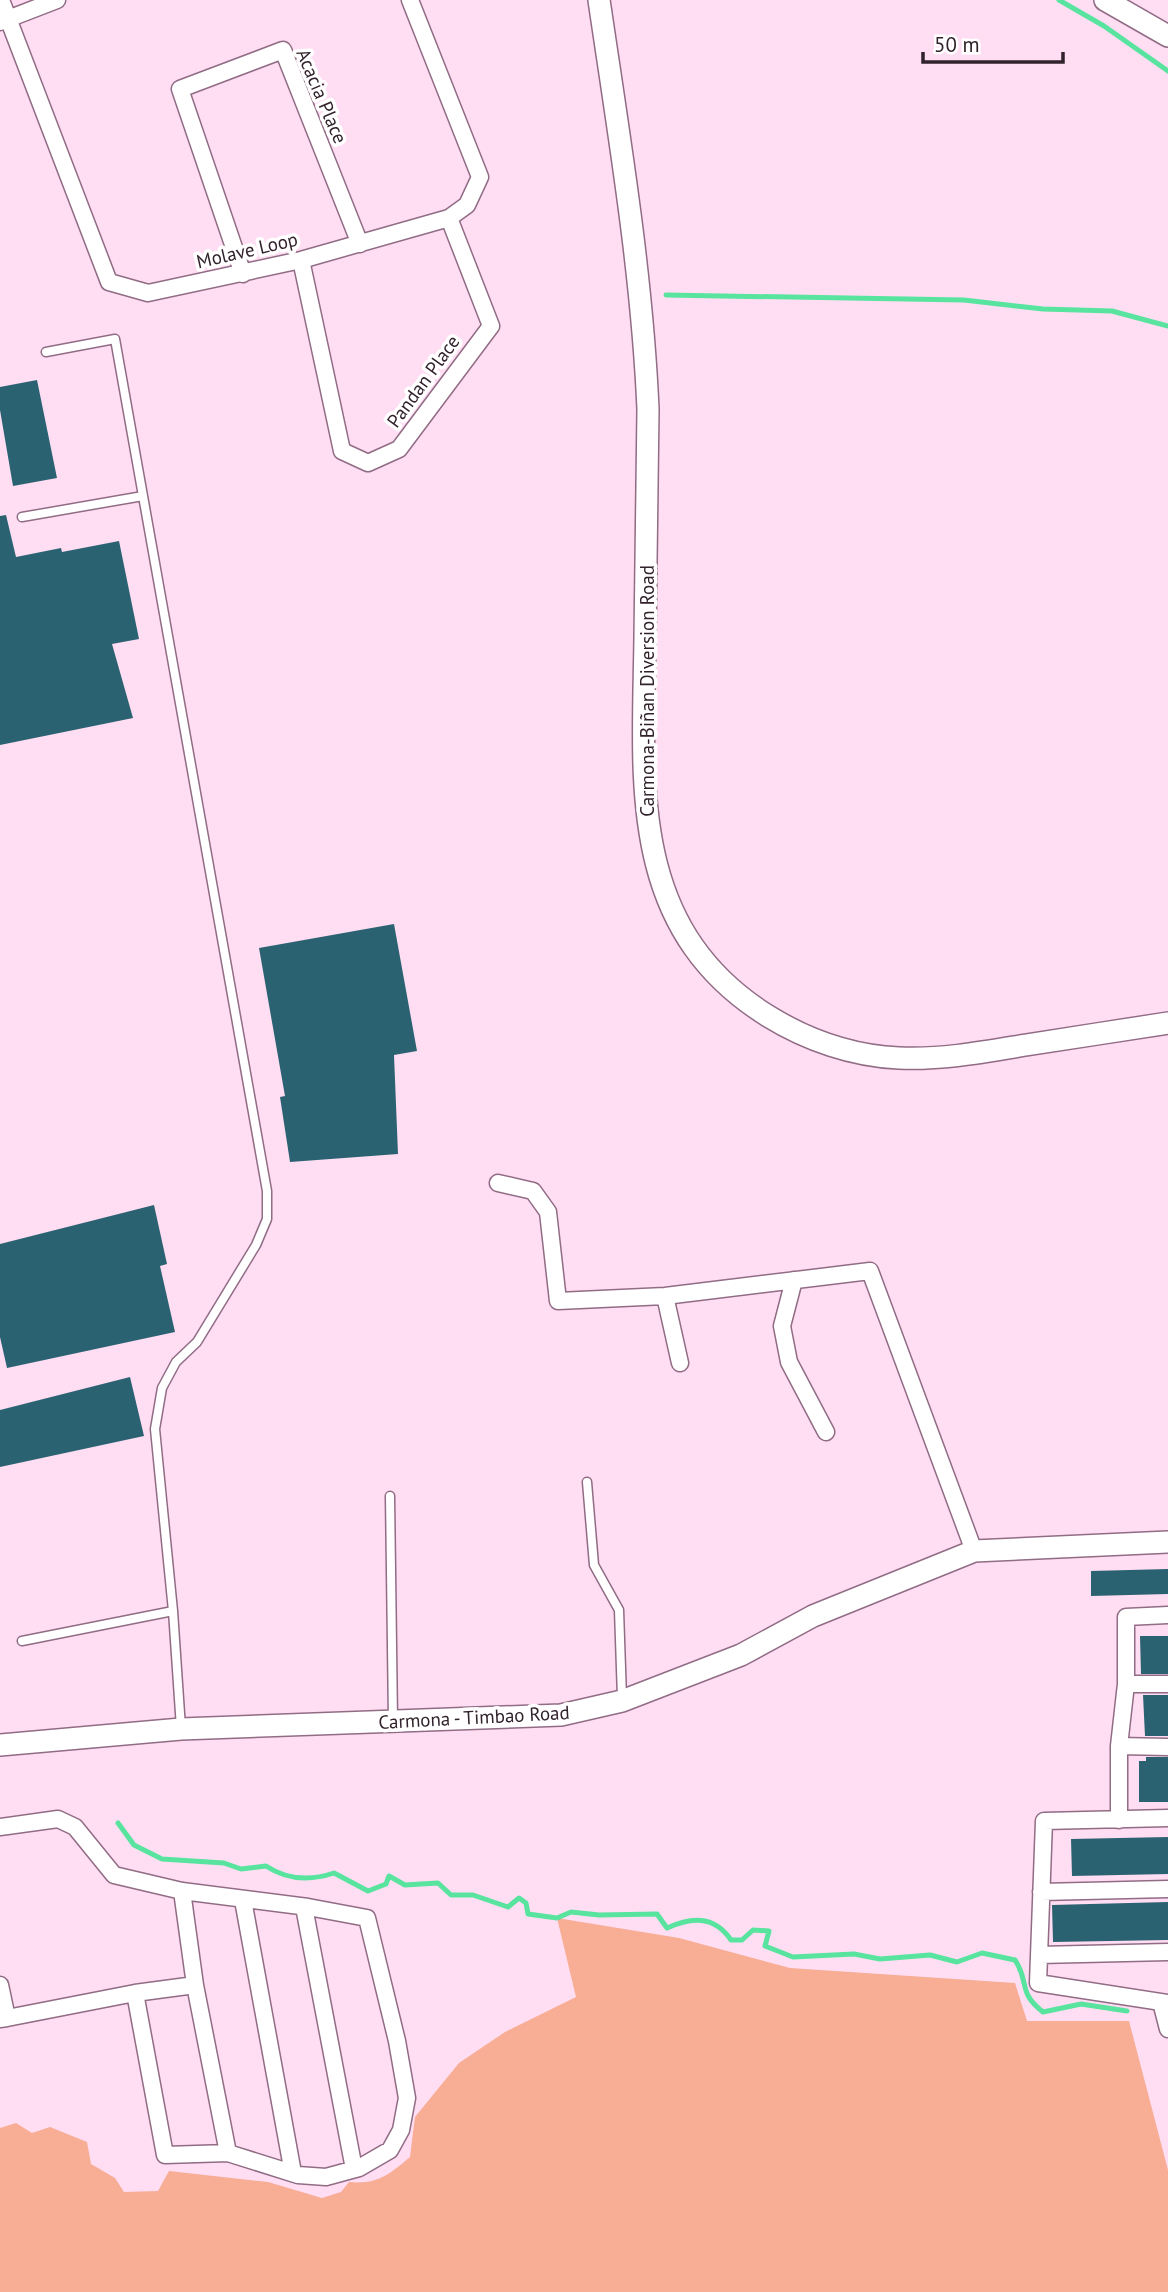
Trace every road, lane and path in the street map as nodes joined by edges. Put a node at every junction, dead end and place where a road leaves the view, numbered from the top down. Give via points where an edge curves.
1 (1, 0) edge
2 (57, 0) edge
3 (410, 0) edge
4 (599, 0) edge
5 (1105, 0) edge
6 (4, 21) edge
7 (1168, 36) edge
8 (449, 218) junction
9 (360, 244) junction
10 (301, 260) junction
11 (243, 274) junction
12 (46, 352) dead end
13 (143, 496) junction
14 (22, 517) dead end
15 (1168, 1023) edge
16 (498, 1183) dead end
17 (794, 1280) junction
18 (665, 1296) junction
19 (680, 1363) dead end
20 (826, 1432) dead end
21 (587, 1482) dead end
22 (390, 1496) dead end
23 (1168, 1542) edge
24 (974, 1551) junction
25 (173, 1611) junction
26 (1168, 1615) edge
27 (22, 1641) dead end
28 (1126, 1684) junction
29 (1168, 1684) edge
30 (622, 1701) junction
31 (393, 1722) junction
32 (181, 1729) junction
33 (0, 1745) edge
34 (1119, 1746) junction
35 (1168, 1746) edge
36 (1168, 1818) edge
37 (1119, 1820) junction
38 (0, 1827) edge
39 (1168, 1889) edge
40 (182, 1891) junction
41 (1041, 1892) junction
42 (243, 1900) junction
43 (304, 1907) junction
44 (1168, 1952) edge
45 (1039, 1955) junction
46 (0, 1985) edge
47 (195, 1985) junction
48 (135, 1993) junction
49 (1165, 2003) edge
50 (3, 2019) edge
51 (1168, 2029) edge
52 (228, 2153) junction
53 (354, 2169) junction
54 (293, 2173) junction

1 - 6 street, Molave Loop
2 - 6 street
3 - 8 street via 480,177 467,205
4 - 15 main road, Carmona-Biñan Diversion Road via 646,361 646,812 657,869 674,914 717,975 752,1006 799,1033 866,1054 960,1056
5 - 7 main road
6 - 11 street, Molave Loop via 109,282 148,293
8 - 9 street, Molave Loop
8 - 10 street, Pandan Place via 491,326 399,449 368,463 342,451
9 - 10 street, Molave Loop
9 - 11 street, Acacia Place via 283,50 180,89
10 - 11 street, Molave Loop
12 - 13 lane via 114,339
13 - 14 lane
13 - 25 lane via 267,1191 267,1219 256,1245 198,1342 176,1362 162,1388 155,1429
16 - 18 street via 533,1191 548,1212 558,1301
17 - 18 street
17 - 20 street via 782,1326 789,1362
17 - 24 street via 870,1271
18 - 19 street
21 - 30 lane via 594,1565 619,1610
22 - 31 lane
23 - 24 main road, Carmona - Timbao Road
24 - 30 main road, Carmona - Timbao Road via 813,1616 741,1655
25 - 27 lane
25 - 32 lane
26 - 28 street via 1126,1617
28 - 29 street
28 - 34 street
30 - 31 main road, Carmona - Timbao Road via 561,1715
31 - 32 main road, Carmona - Timbao Road
32 - 33 main road, Carmona - Timbao Road
34 - 35 street
34 - 37 street
36 - 37 street
37 - 41 street via 1044,1821
38 - 40 street via 58,1819 75,1827 114,1875
39 - 41 street
40 - 42 street
40 - 47 street
41 - 45 street
42 - 43 street
42 - 54 street
43 - 53 street
43 - 53 street via 367,1918 397,2041 407,2098 401,2130 390,2150
44 - 45 street
45 - 49 street via 1038,1983
46 - 50 street
47 - 48 street
47 - 52 street
48 - 50 street
48 - 52 street via 165,2155
49 - 51 street
52 - 54 street
53 - 54 street via 326,2177

